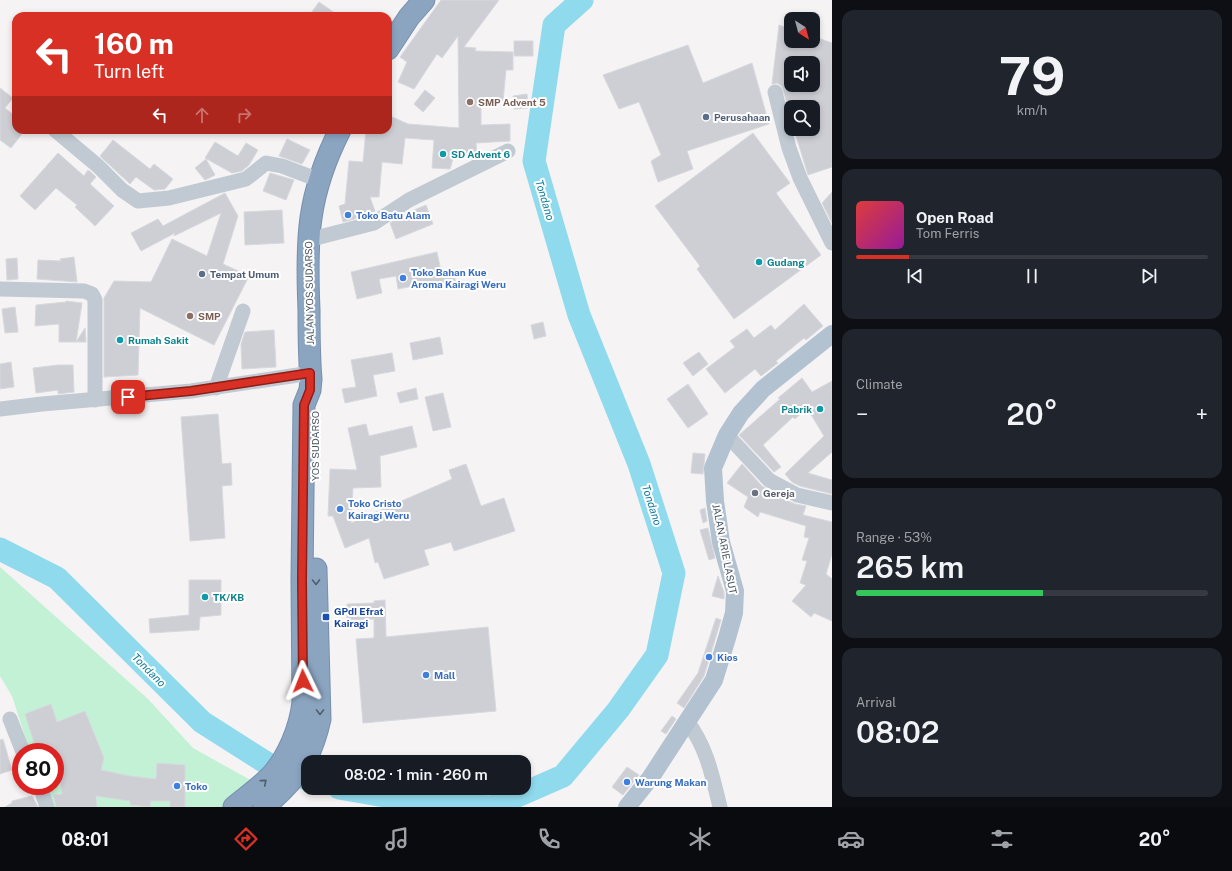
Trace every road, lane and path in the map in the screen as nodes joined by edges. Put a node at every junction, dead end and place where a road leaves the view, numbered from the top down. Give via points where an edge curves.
1 (424, 0) edge
2 (392, 43) edge
3 (775, 92) dead end
4 (61, 134) edge
5 (338, 134) edge
6 (508, 151) dead end
7 (319, 180) junction
8 (308, 240) junction
9 (832, 243) edge
10 (0, 289) edge
11 (244, 310) dead end
12 (832, 334) edge
13 (310, 382) junction
14 (216, 388) junction
15 (95, 400) junction
16 (0, 409) edge
17 (727, 435) junction
18 (832, 503) edge
19 (10, 719) dead end
20 (687, 721) junction
21 (19, 743) edge
22 (43, 795) edge
23 (47, 807) edge
24 (234, 807) edge
25 (264, 807) edge
26 (627, 807) edge
27 (720, 807) edge

1 - 2 highway
3 - 9 street via 788,148 797,172
4 - 7 street via 122,190 138,201 169,198 246,179 266,163 282,166
5 - 7 highway, JALAN YOS SUDARSO
6 - 8 street via 409,200 374,223
7 - 8 highway, JALAN YOS SUDARSO
8 - 13 highway, JALAN YOS SUDARSO
10 - 15 street via 84,291 92,294 95,300
11 - 14 street
12 - 17 main road, JALAN ARIE LASUT via 763,389 741,413
13 - 14 street
24 -> 13 highway, YOS SUDARSO via 270,777 281,761 297,731 303,702 304,405
13 -> 25 highway, YOS SUDARSO via 317,428 316,555 320,718 313,746 292,782
14 - 15 street
15 - 16 street
17 - 18 street via 769,480 797,495
17 - 20 main road, JALAN ARIE LASUT via 713,468 721,542 735,592 734,613 714,680
19 - 21 street
20 - 26 main road, JALAN ARIE LASUT via 651,777
20 - 27 street via 707,753
22 - 23 street

